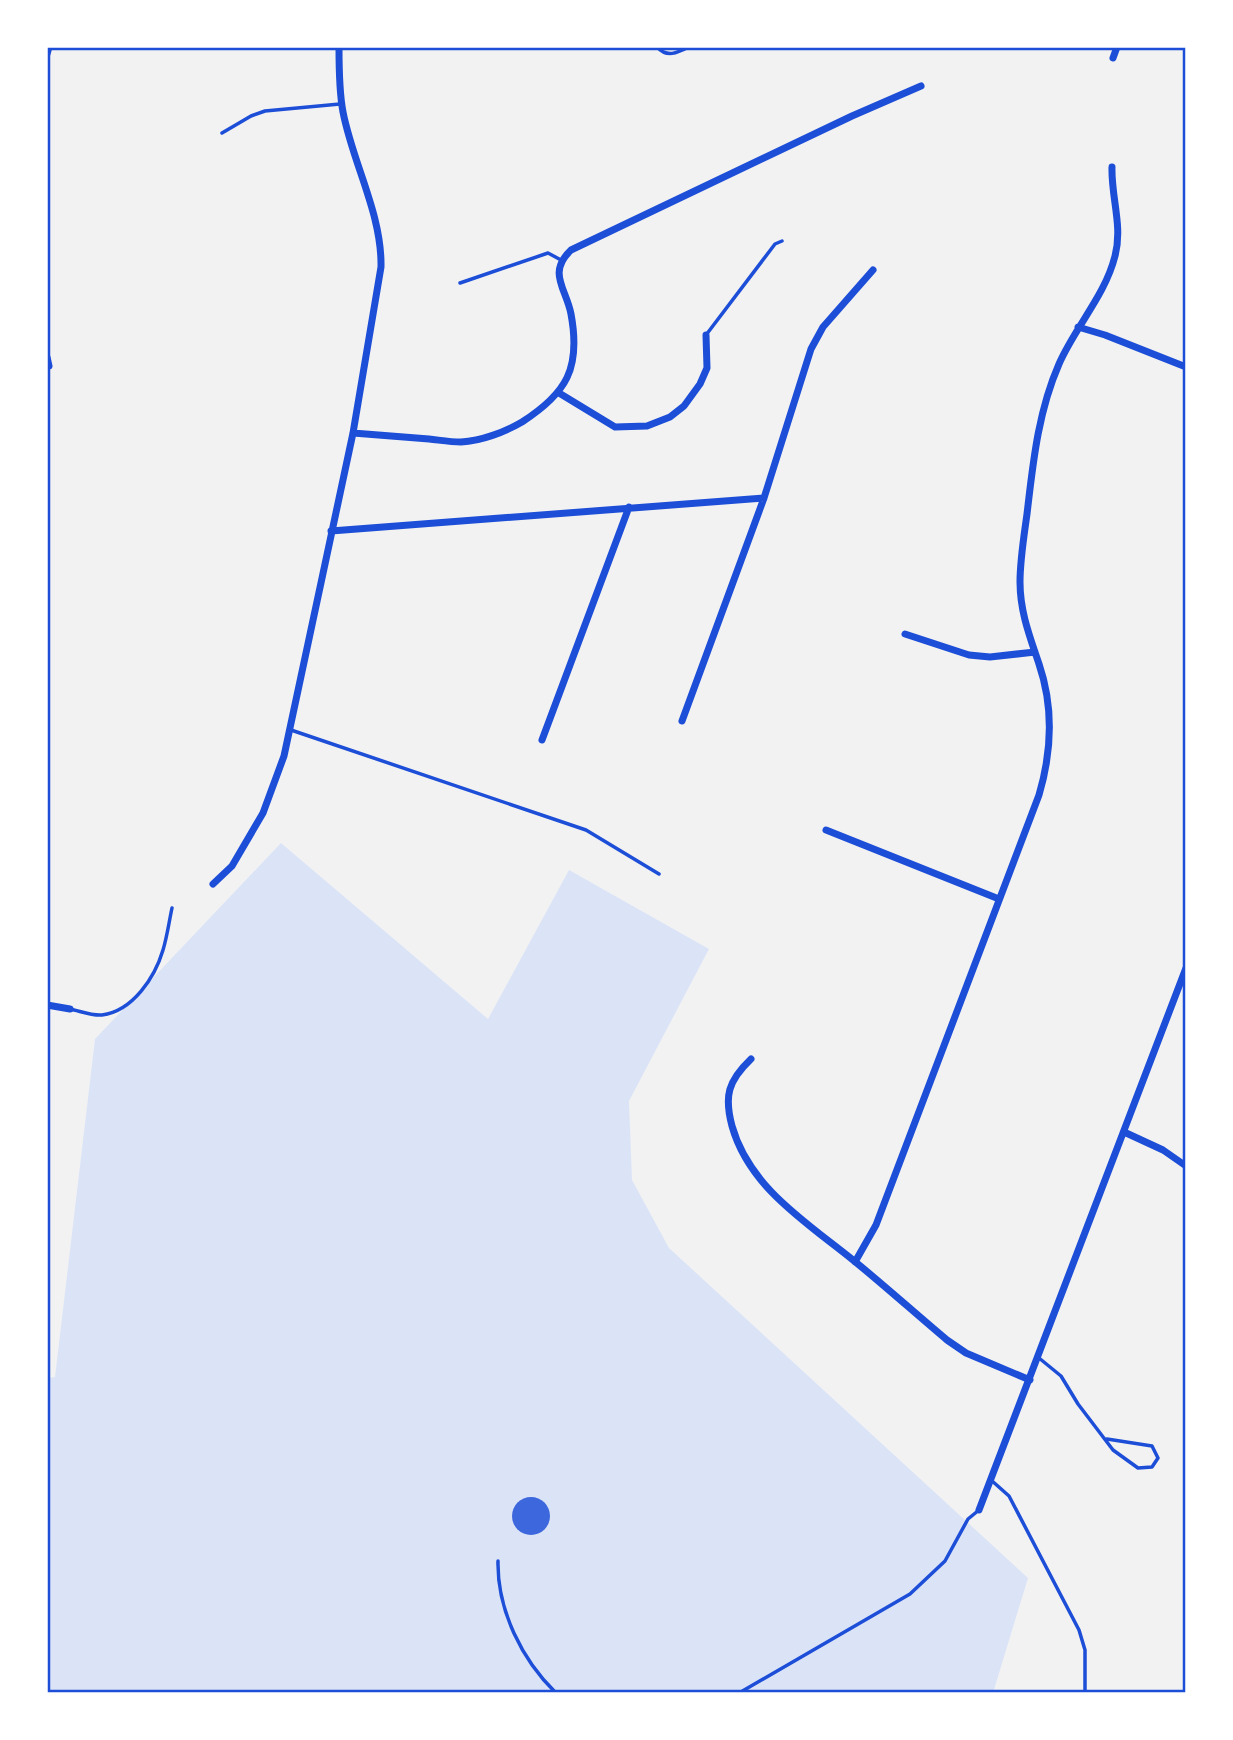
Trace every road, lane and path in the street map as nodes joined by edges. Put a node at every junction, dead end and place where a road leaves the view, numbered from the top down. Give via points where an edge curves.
1 (49, 47) edge
2 (340, 47) edge
3 (657, 47) edge
4 (689, 47) edge
5 (1117, 47) edge
6 (47, 54) edge
7 (1113, 58) dead end
8 (921, 86) dead end
9 (342, 104) junction
10 (222, 133) dead end
11 (1112, 167) dead end
12 (782, 241) dead end
13 (561, 260) junction
14 (873, 270) dead end
15 (460, 283) dead end
16 (1078, 327) junction
17 (706, 335) joint
18 (1186, 367) edge
19 (559, 393) junction
20 (353, 433) junction
21 (764, 498) junction
22 (629, 507) junction
23 (331, 531) junction
24 (905, 634) dead end
25 (1035, 652) junction
26 (682, 721) dead end
27 (289, 729) junction
28 (542, 740) dead end
29 (826, 830) dead end
30 (659, 874) dead end
31 (213, 884) dead end
32 (999, 899) junction
33 (172, 908) dead end
34 (1186, 968) edge
35 (47, 1005) edge
36 (70, 1009) joint
37 (751, 1059) dead end
38 (1124, 1132) junction
39 (1186, 1166) edge
40 (855, 1262) junction
41 (1039, 1358) junction
42 (1030, 1380) junction
43 (1107, 1439) junction
44 (991, 1480) junction
45 (979, 1510) joint
46 (498, 1561) dead end
47 (556, 1693) edge
48 (739, 1693) edge
49 (1085, 1693) edge

1 - 6 street
2 - 9 street
3 - 4 lane via 673,55
5 - 7 street
8 - 13 street via 571,250
9 - 10 lane via 265,111
9 - 20 street via 381,244
11 - 16 street via 1118,225 1115,256 1102,290
12 - 17 lane via 775,244
13 - 15 lane via 548,253
13 - 19 street via 558,275 575,344 571,369
14 - 21 street via 823,327 811,349
16 - 18 street
16 - 25 street via 1053,380 1033,461 1020,580 1023,615
17 - 19 street via 706,368 700,384 684,406 647,426 615,427
19 - 20 street via 507,431 462,442
20 - 23 street
21 - 22 street
21 - 26 street
22 - 23 street
22 - 28 street
23 - 27 street
24 - 25 street via 969,655
25 - 32 street via 1047,695 1049,754 1039,794
27 - 30 lane via 586,830
27 - 31 street via 263,813 232,866
29 - 32 street
32 - 40 street via 876,1225
33 - 36 lane via 163,950 137,997 102,1015
34 - 38 street
35 - 36 street
37 - 40 street via 738,1072 727,1098 743,1154 775,1196
38 - 39 street
38 - 41 street
40 - 42 street via 966,1353
41 - 42 street
41 - 43 lane via 1061,1376
42 - 44 street
43 - 43 lane via 1113,1450 1138,1468 1152,1467 1158,1458 1152,1446
44 - 45 street
44 - 49 lane via 1009,1496 1079,1630 1085,1650
45 - 48 lane via 968,1519 945,1560 910,1594
46 - 47 lane via 499,1584 521,1647

